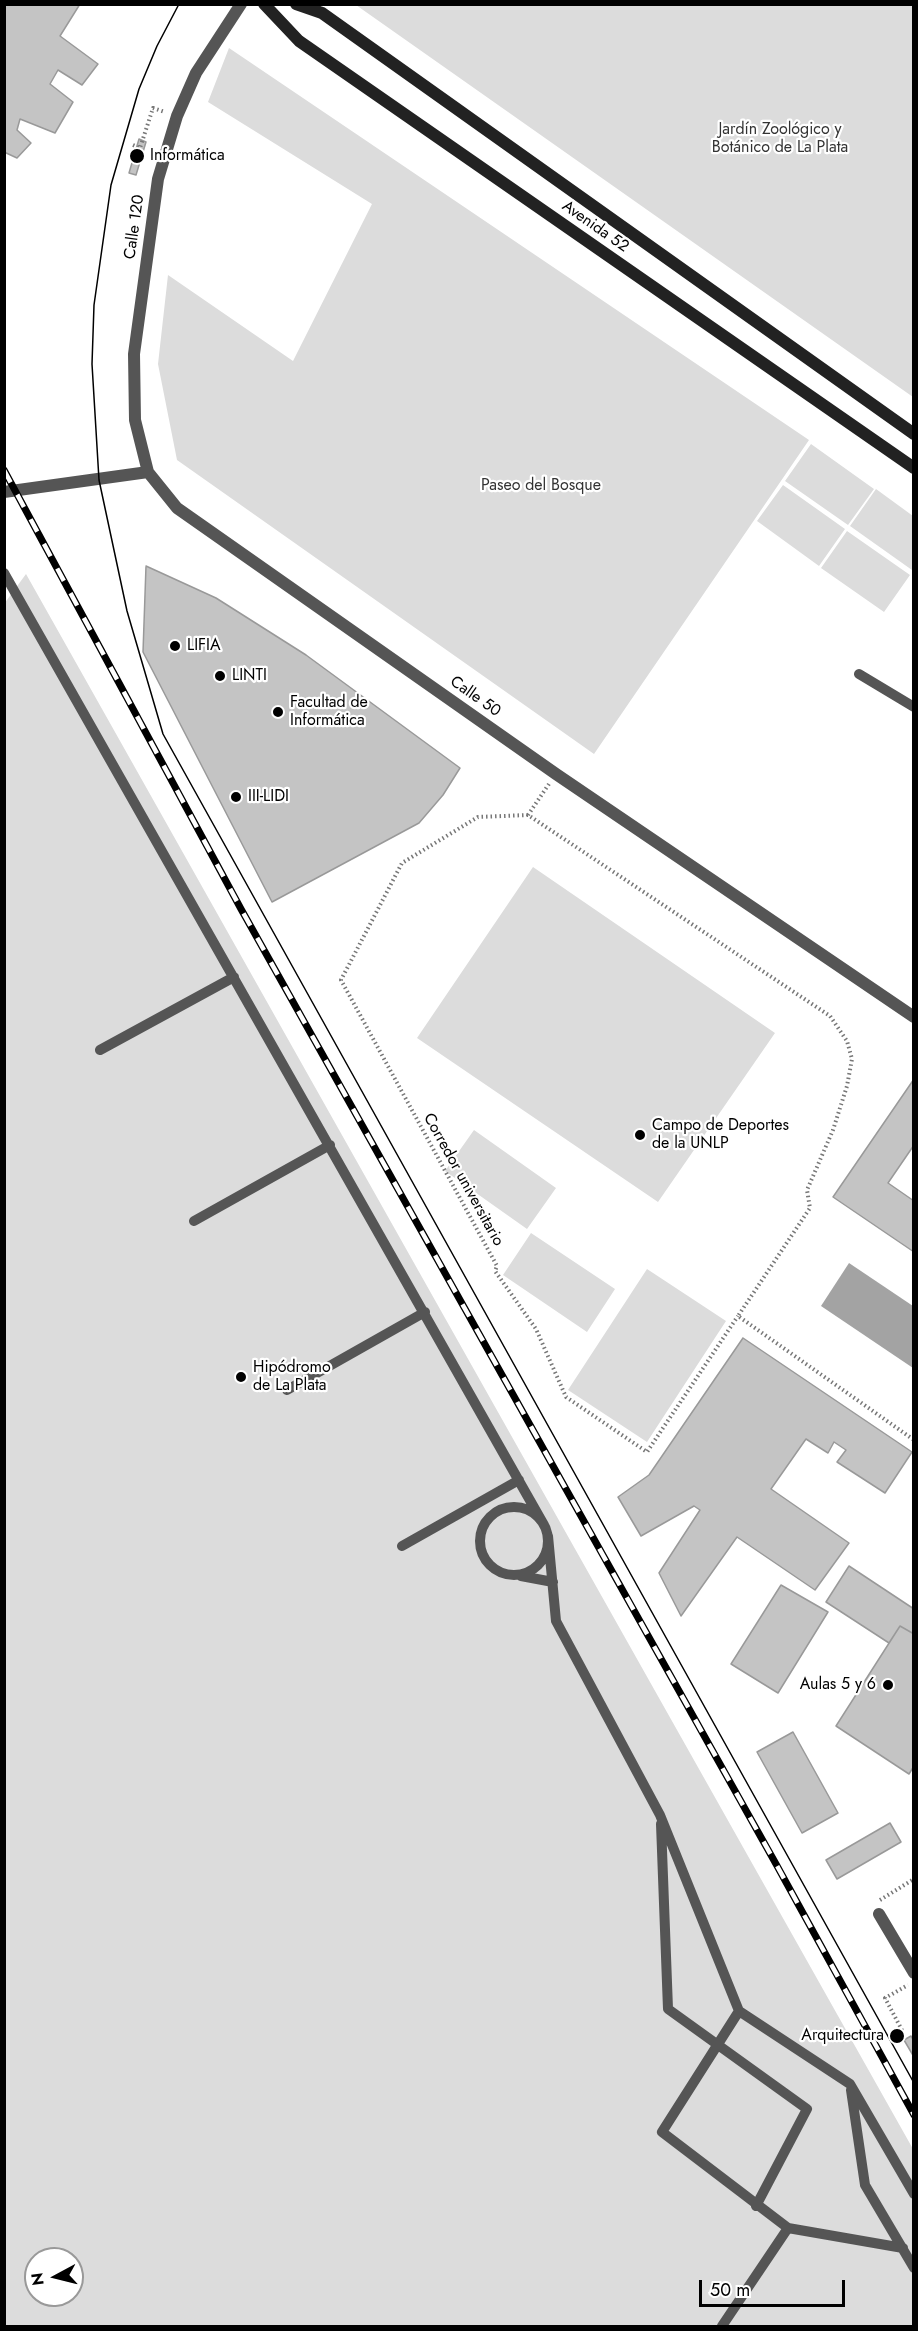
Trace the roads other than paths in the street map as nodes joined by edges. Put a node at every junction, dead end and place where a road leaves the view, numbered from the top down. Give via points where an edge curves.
1 (241, 4) edge
2 (264, 4) edge
3 (296, 4) edge
4 (914, 434) edge
5 (914, 468) edge
6 (148, 472) junction
7 (4, 492) edge
8 (4, 573) edge
9 (859, 674) dead end
10 (914, 706) edge
11 (234, 977) junction
12 (914, 1017) edge
13 (100, 1050) dead end
14 (330, 1145) junction
15 (194, 1221) dead end
16 (425, 1312) junction
17 (287, 1390) dead end
18 (519, 1480) junction
19 (544, 1525) junction
20 (548, 1536) junction
21 (402, 1546) dead end
22 (513, 1575) junction
23 (553, 1582) junction
24 (660, 1815) junction
25 (879, 1914) dead end
26 (914, 1973) edge
27 (740, 2011) junction
28 (717, 2045) junction
29 (850, 2084) junction
30 (914, 2194) edge
31 (756, 2206) junction
32 (788, 2228) junction
33 (903, 2248) junction
34 (914, 2268) edge
35 (722, 2326) edge

1 - 6 street, Calle 120 via 196,73 177,116 158,179 134,354 135,420
2 - 5 main road, Avenida 52 via 299,41
3 - 4 main road, Avenida 52 via 322,13
6 - 7 street
6 - 12 street, Calle 50 via 177,508 556,774
8 - 11 lane
9 - 10 lane
11 - 13 lane
11 - 14 lane
14 - 15 lane
14 - 16 lane
16 - 17 lane
16 - 18 lane
18 - 19 lane
18 - 21 lane
19 - 20 lane
19 - 22 lane via 529,1510 519,1507 498,1510 483,1526 480,1547 484,1557 501,1572
20 - 22 lane via 543,1559 535,1568
20 - 23 lane
22 - 23 lane
23 - 24 lane via 556,1620
24 - 27 lane
24 - 28 lane via 669,2009
25 - 26 street
27 - 28 lane
27 - 29 lane
28 - 31 lane via 807,2109
28 - 31 lane via 662,2132
29 - 30 lane
29 - 33 lane via 865,2185
31 - 32 lane
32 - 33 lane
32 - 35 lane
33 - 34 lane

